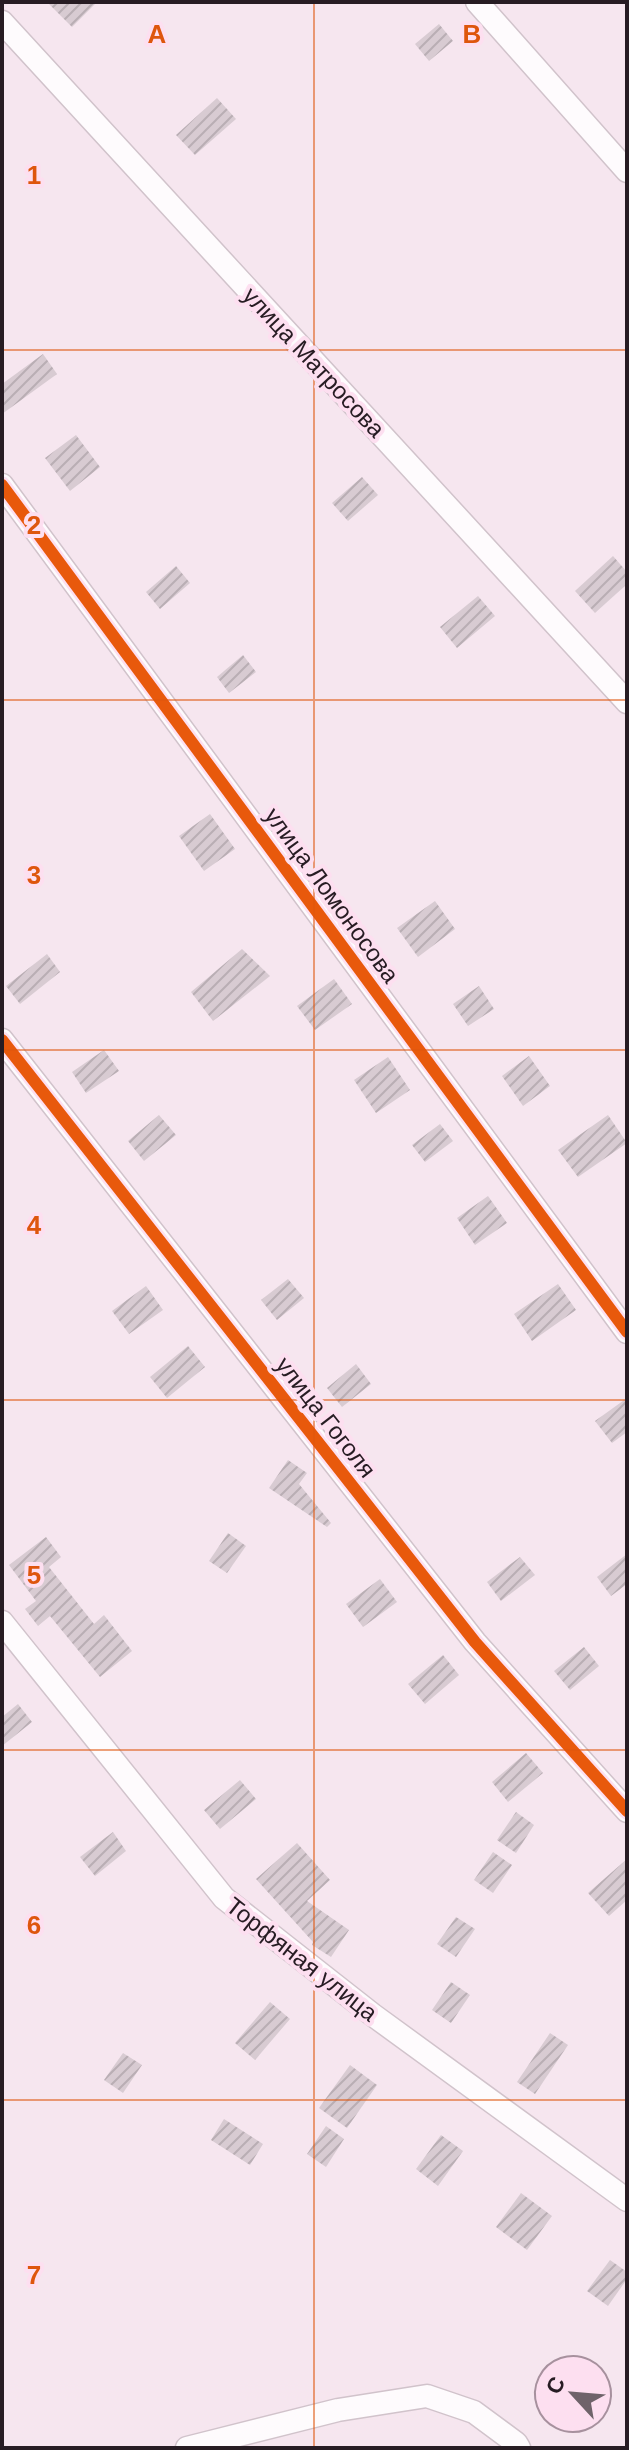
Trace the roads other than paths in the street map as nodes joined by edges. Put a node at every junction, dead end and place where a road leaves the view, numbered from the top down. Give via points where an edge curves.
1 (477, 2) edge
2 (2, 22) edge
3 (627, 171) edge
4 (2, 485) edge
5 (627, 702) edge
6 (2, 1040) edge
7 (627, 1332) edge
8 (2, 1622) edge
9 (627, 1811) edge
10 (627, 2200) edge
11 (187, 2448) edge
12 (519, 2448) edge

1 - 3 street
2 - 5 street, улица Матросова
4 - 7 street, улица Ломоносова
6 - 9 street, улица Гоголя via 475,1642
8 - 10 street, Торфяная улица via 224,1898 373,2015
11 - 12 street via 338,2410 427,2396 474,2412

